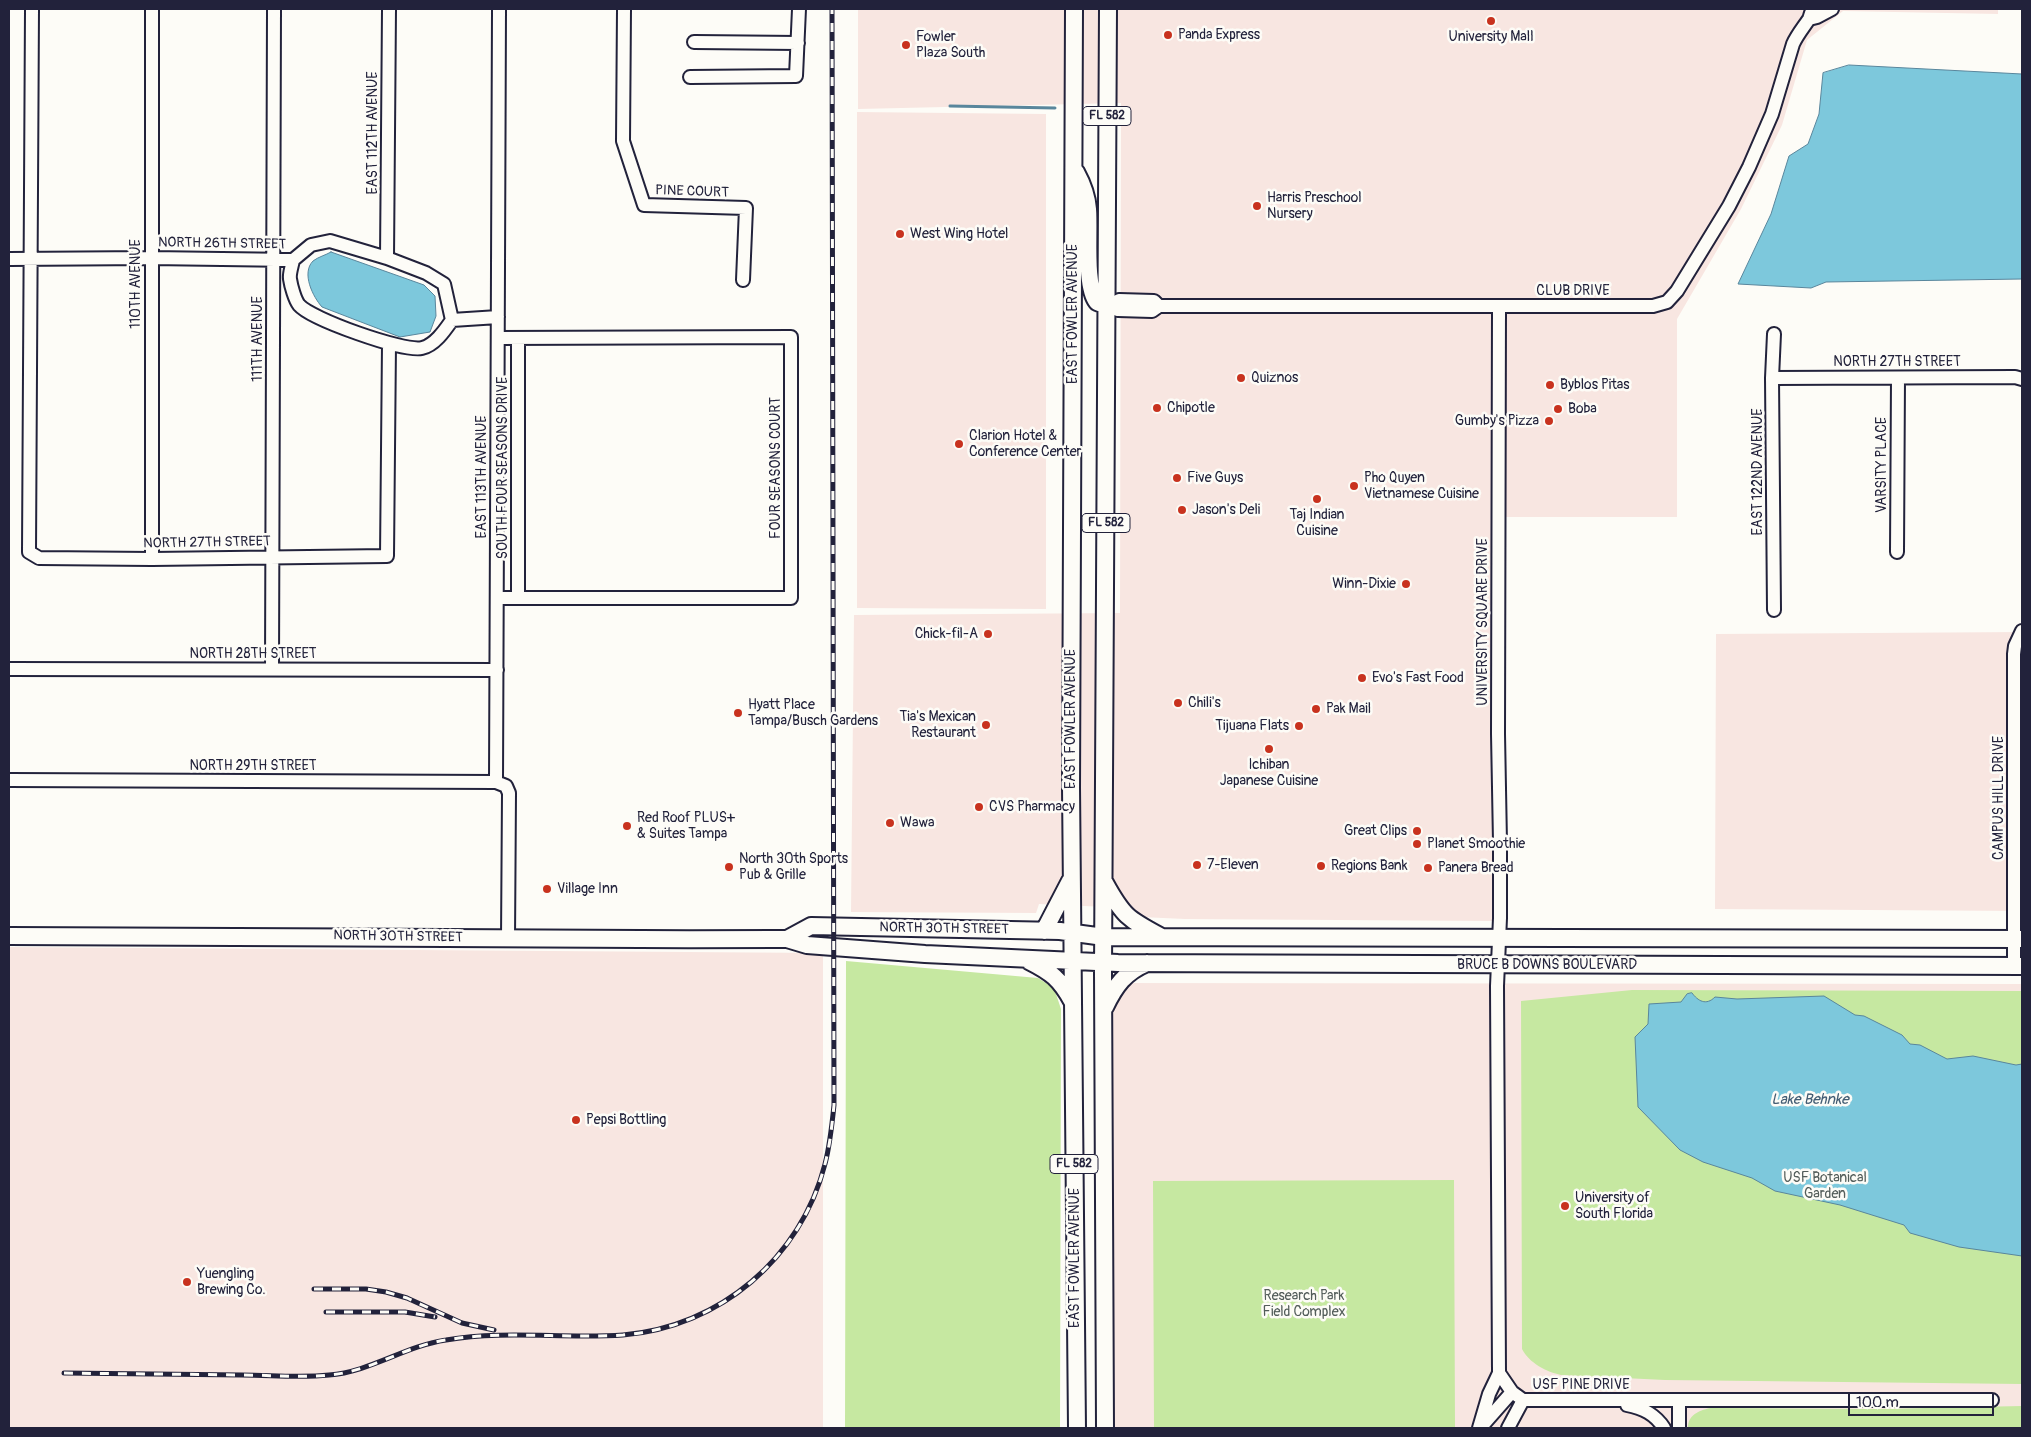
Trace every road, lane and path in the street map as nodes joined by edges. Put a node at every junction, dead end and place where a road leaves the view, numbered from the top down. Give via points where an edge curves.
1 (32, 9) edge
2 (152, 9) edge
3 (274, 9) edge
4 (389, 9) edge
5 (498, 9) edge
6 (624, 9) edge
7 (798, 9) edge
8 (1074, 9) edge
9 (1108, 9) edge
10 (1832, 9) edge
11 (1812, 14) edge
12 (694, 42) dead end
13 (798, 43) junction
14 (690, 77) dead end
15 (1073, 165) junction
16 (151, 258) junction
17 (387, 258) junction
18 (9, 259) edge
19 (31, 259) junction
20 (274, 260) junction
21 (293, 260) junction
22 (743, 280) dead end
23 (1106, 306) junction
24 (1499, 306) junction
25 (498, 317) junction
26 (452, 320) junction
27 (1774, 334) dead end
28 (498, 338) junction
29 (518, 338) junction
30 (389, 344) junction
31 (1772, 378) junction
32 (1898, 378) junction
33 (2022, 379) edge
34 (1897, 552) dead end
35 (273, 557) junction
36 (152, 559) junction
37 (497, 598) junction
38 (518, 598) junction
39 (1774, 610) dead end
40 (2022, 631) edge
41 (9, 669) edge
42 (272, 669) junction
43 (497, 670) junction
44 (9, 780) edge
45 (496, 782) junction
46 (1072, 877) junction
47 (1104, 882) junction
48 (1044, 931) junction
49 (1072, 932) junction
50 (9, 936) edge
51 (1104, 937) junction
52 (1161, 937) junction
53 (1499, 937) junction
54 (508, 939) junction
55 (787, 939) junction
56 (2018, 939) edge
57 (1022, 958) junction
58 (1072, 960) junction
59 (1150, 961) junction
60 (1104, 962) junction
61 (1498, 965) junction
62 (2018, 966) edge
63 (1072, 1002) junction
64 (1104, 1011) junction
65 (1499, 1374) junction
66 (1512, 1392) junction
67 (1523, 1400) junction
68 (1595, 1400) junction
69 (1679, 1400) junction
70 (1992, 1400) dead end
71 (1077, 1428) edge
72 (1105, 1428) edge
73 (1480, 1428) edge
74 (1508, 1428) edge
75 (1664, 1428) edge
76 (1679, 1428) edge

1 - 19 street
2 - 16 street, 110TH AVENUE
3 - 20 street, 111TH AVENUE
4 - 17 street, EAST 112TH AVENUE
5 - 25 street, EAST 113TH AVENUE
6 - 22 street, PINE COURT via 623,140 644,205 746,208
7 - 13 street
8 - 15 main road, EAST FOWLER AVENUE / FL 582
9 - 23 main road, EAST FOWLER AVENUE / FL 582
10 - 11 street, CLUB DRIVE via 1817,17
11 - 24 street, CLUB DRIVE via 1793,44 1772,114 1749,167 1724,215 1673,297 1652,306
12 - 13 street
13 - 14 street via 796,76
15 - 23 main road via 1083,185 1088,207 1093,294 1097,302
15 - 46 main road, EAST FOWLER AVENUE / FL 582
16 - 19 street, NORTH 26TH STREET
16 - 20 street, NORTH 26TH STREET
16 - 36 street, 110TH AVENUE
17 - 21 street, NORTH 26TH STREET via 330,241 311,245
17 - 26 street, NORTH 26TH STREET via 426,273 444,284
18 - 19 street, NORTH 26TH STREET
19 - 36 street, NORTH 27TH STREET via 30,552 39,558
20 - 21 street, NORTH 26TH STREET
20 - 35 street, 111TH AVENUE
21 - 30 street via 290,278 299,305 318,317
23 - 24 street, CLUB DRIVE via 1119,300 1154,301 1159,306
23 - 47 main road, EAST FOWLER AVENUE / FL 582
24 - 53 street, UNIVERSITY SQUARE DRIVE
25 - 26 street
25 - 28 street, EAST 113TH AVENUE
26 - 30 street via 439,338 423,348
27 - 31 street, EAST 122ND AVENUE
28 - 29 street, FOUR SEASONS COURT
28 - 37 street, EAST 113TH AVENUE
29 - 38 street, SOUTH FOUR SEASONS DRIVE
29 - 38 street, FOUR SEASONS COURT via 791,337 791,598
30 - 35 street, NORTH 27TH STREET via 387,556
31 - 32 street, NORTH 27TH STREET
31 - 39 street, EAST 122ND AVENUE
32 - 33 street, NORTH 27TH STREET
32 - 34 street, VARSITY PLACE
35 - 36 street, NORTH 27TH STREET
35 - 42 street, 111TH AVENUE
37 - 38 street, FOUR SEASONS COURT
37 - 43 street, EAST 113TH AVENUE
40 - 56 street, CAMPUS HILL DRIVE via 2014,654
41 - 42 street, NORTH 28TH STREET
42 - 43 street, NORTH 28TH STREET
43 - 45 street, EAST 113TH AVENUE
44 - 45 street, NORTH 29TH STREET
45 - 54 street via 506,786 509,793
46 - 48 main road
46 - 49 main road, EAST FOWLER AVENUE / FL 582
47 - 51 main road, EAST FOWLER AVENUE / FL 582
47 - 52 main road via 1124,914
48 - 49 main road, NORTH 30TH STREET
48 - 55 main road, NORTH 30TH STREET via 810,926
49 - 51 main road, NORTH 30TH STREET
49 - 58 main road, EAST FOWLER AVENUE / FL 582
50 - 54 main road, NORTH 30TH STREET
51 - 52 main road, BRUCE B DOWNS BOULEVARD
51 - 60 main road, EAST FOWLER AVENUE / FL 582
52 - 53 main road, BRUCE B DOWNS BOULEVARD
53 - 56 main road, BRUCE B DOWNS BOULEVARD
53 - 61 street
54 - 55 main road, NORTH 30TH STREET
55 - 57 main road, NORTH 30TH STREET via 807,946
56 - 62 street, CAMPUS HILL DRIVE
57 - 58 main road, NORTH 30TH STREET
57 - 63 main road via 1050,972 1065,988
58 - 60 main road, BRUCE B DOWNS BOULEVARD
58 - 63 main road, EAST FOWLER AVENUE / FL 582
59 - 60 main road, BRUCE B DOWNS BOULEVARD
59 - 61 main road, BRUCE B DOWNS BOULEVARD
59 - 64 main road via 1122,978
60 - 64 main road, EAST FOWLER AVENUE / FL 582
61 - 62 main road, BRUCE B DOWNS BOULEVARD
61 - 65 street
63 - 71 main road, EAST FOWLER AVENUE / FL 582
64 - 72 main road, EAST FOWLER AVENUE / FL 582
65 - 66 street, USF PINE DRIVE
65 - 73 street via 1488,1394
66 - 67 street, USF PINE DRIVE
66 - 73 street
67 - 68 street, USF PINE DRIVE
67 - 74 street
68 - 69 street, USF PINE DRIVE
68 - 75 street via 1638,1407 1650,1413
69 - 70 street, USF PINE DRIVE
69 - 76 street

